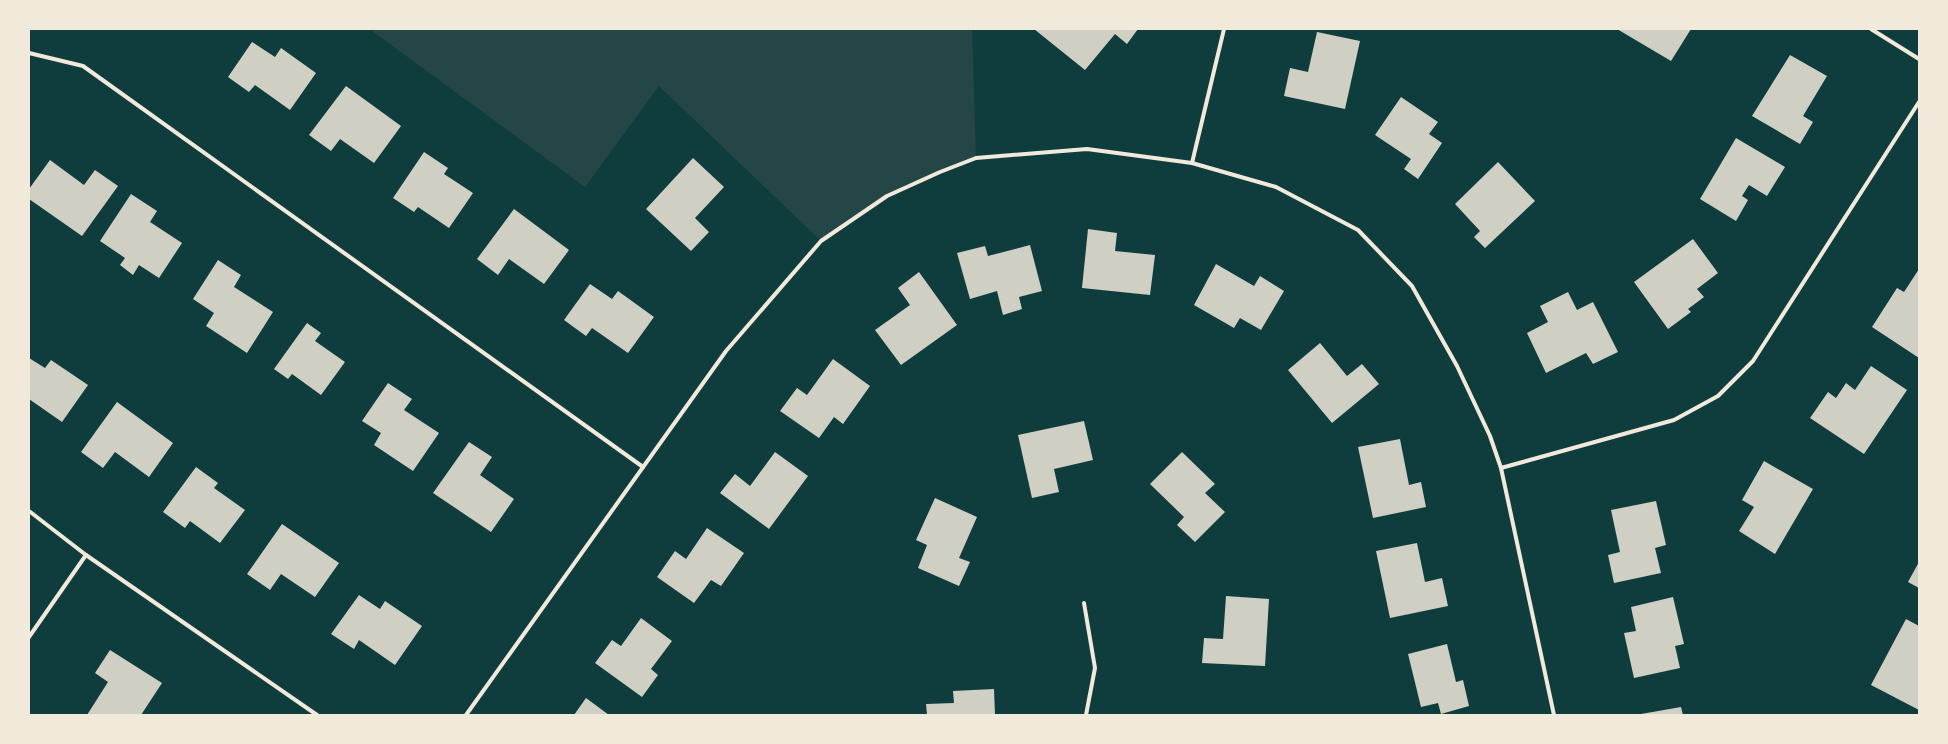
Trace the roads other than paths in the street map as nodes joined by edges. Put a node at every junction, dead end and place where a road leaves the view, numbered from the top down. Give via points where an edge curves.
1 (1224, 29) edge
2 (1871, 29) edge
3 (29, 53) edge
4 (1919, 59) edge
5 (1919, 102) edge
6 (1192, 164) junction
7 (643, 467) junction
8 (1501, 468) junction
9 (29, 511) edge
10 (86, 555) junction
11 (1084, 603) dead end
12 (29, 637) edge
13 (317, 715) edge
14 (466, 715) edge
15 (1086, 715) edge
16 (1554, 715) edge

1 - 6 street
2 - 4 street
3 - 7 street via 83,66
5 - 8 street via 1753,361 1718,396 1674,420
6 - 7 street via 1087,149 976,158 887,196 821,241 726,351
6 - 8 street via 1276,187 1358,230 1412,286 1457,366 1490,436
7 - 14 street
8 - 16 street
9 - 10 street
10 - 12 street
10 - 13 street
11 - 15 street via 1095,668

